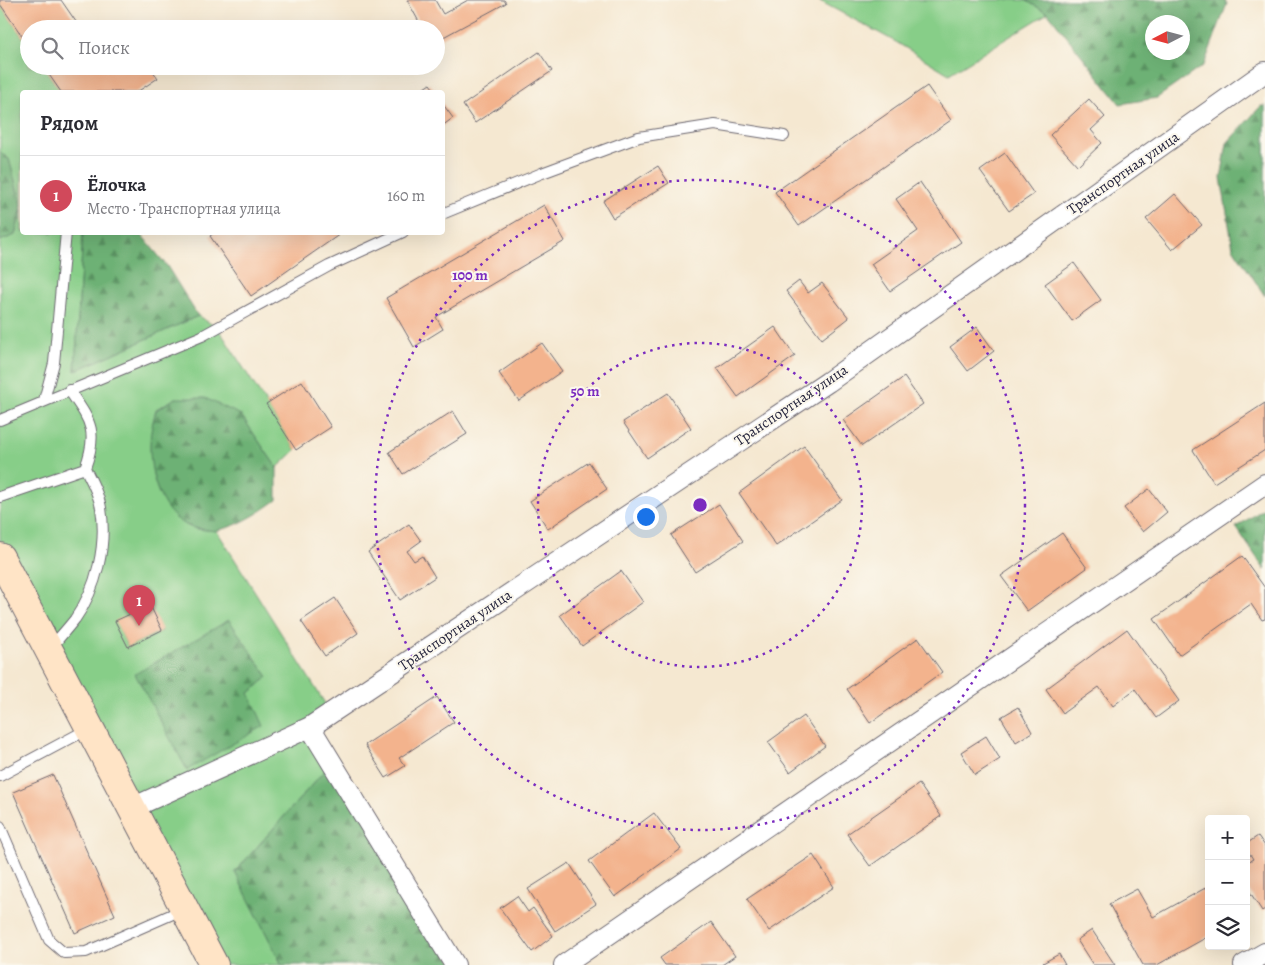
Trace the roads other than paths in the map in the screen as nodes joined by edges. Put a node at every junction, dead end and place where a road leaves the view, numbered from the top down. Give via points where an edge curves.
1 (1265, 72) edge
2 (784, 136) dead end
3 (445, 213) edge
4 (66, 235) edge
5 (396, 235) edge
6 (69, 390) junction
7 (44, 400) junction
8 (0, 420) edge
9 (85, 468) junction
10 (1265, 484) edge
11 (0, 497) edge
12 (0, 557) edge
13 (49, 650) junction
14 (310, 727) junction
15 (91, 728) junction
16 (0, 776) edge
17 (132, 808) junction
18 (0, 826) edge
19 (185, 908) junction
20 (1265, 952) edge
21 (214, 965) edge
22 (455, 965) edge
23 (564, 965) edge
24 (1244, 965) edge

1 - 14 street, Транспортная улица via 828,382
2 - 3 lane via 716,125 639,137
4 - 7 lane via 54,363
5 - 6 lane via 329,266 202,336
6 - 7 lane
6 - 9 lane via 90,424 93,437
7 - 8 lane
9 - 11 lane
9 - 13 lane via 101,507 102,541 98,568 88,597
10 - 23 street
12 - 13 main road
13 - 15 main road
14 - 17 street, Транспортная улица
14 - 22 street
15 - 16 lane
15 - 17 main road
17 - 19 main road
18 - 19 lane via 49,940 64,952 86,952
19 - 21 main road
20 - 24 street

